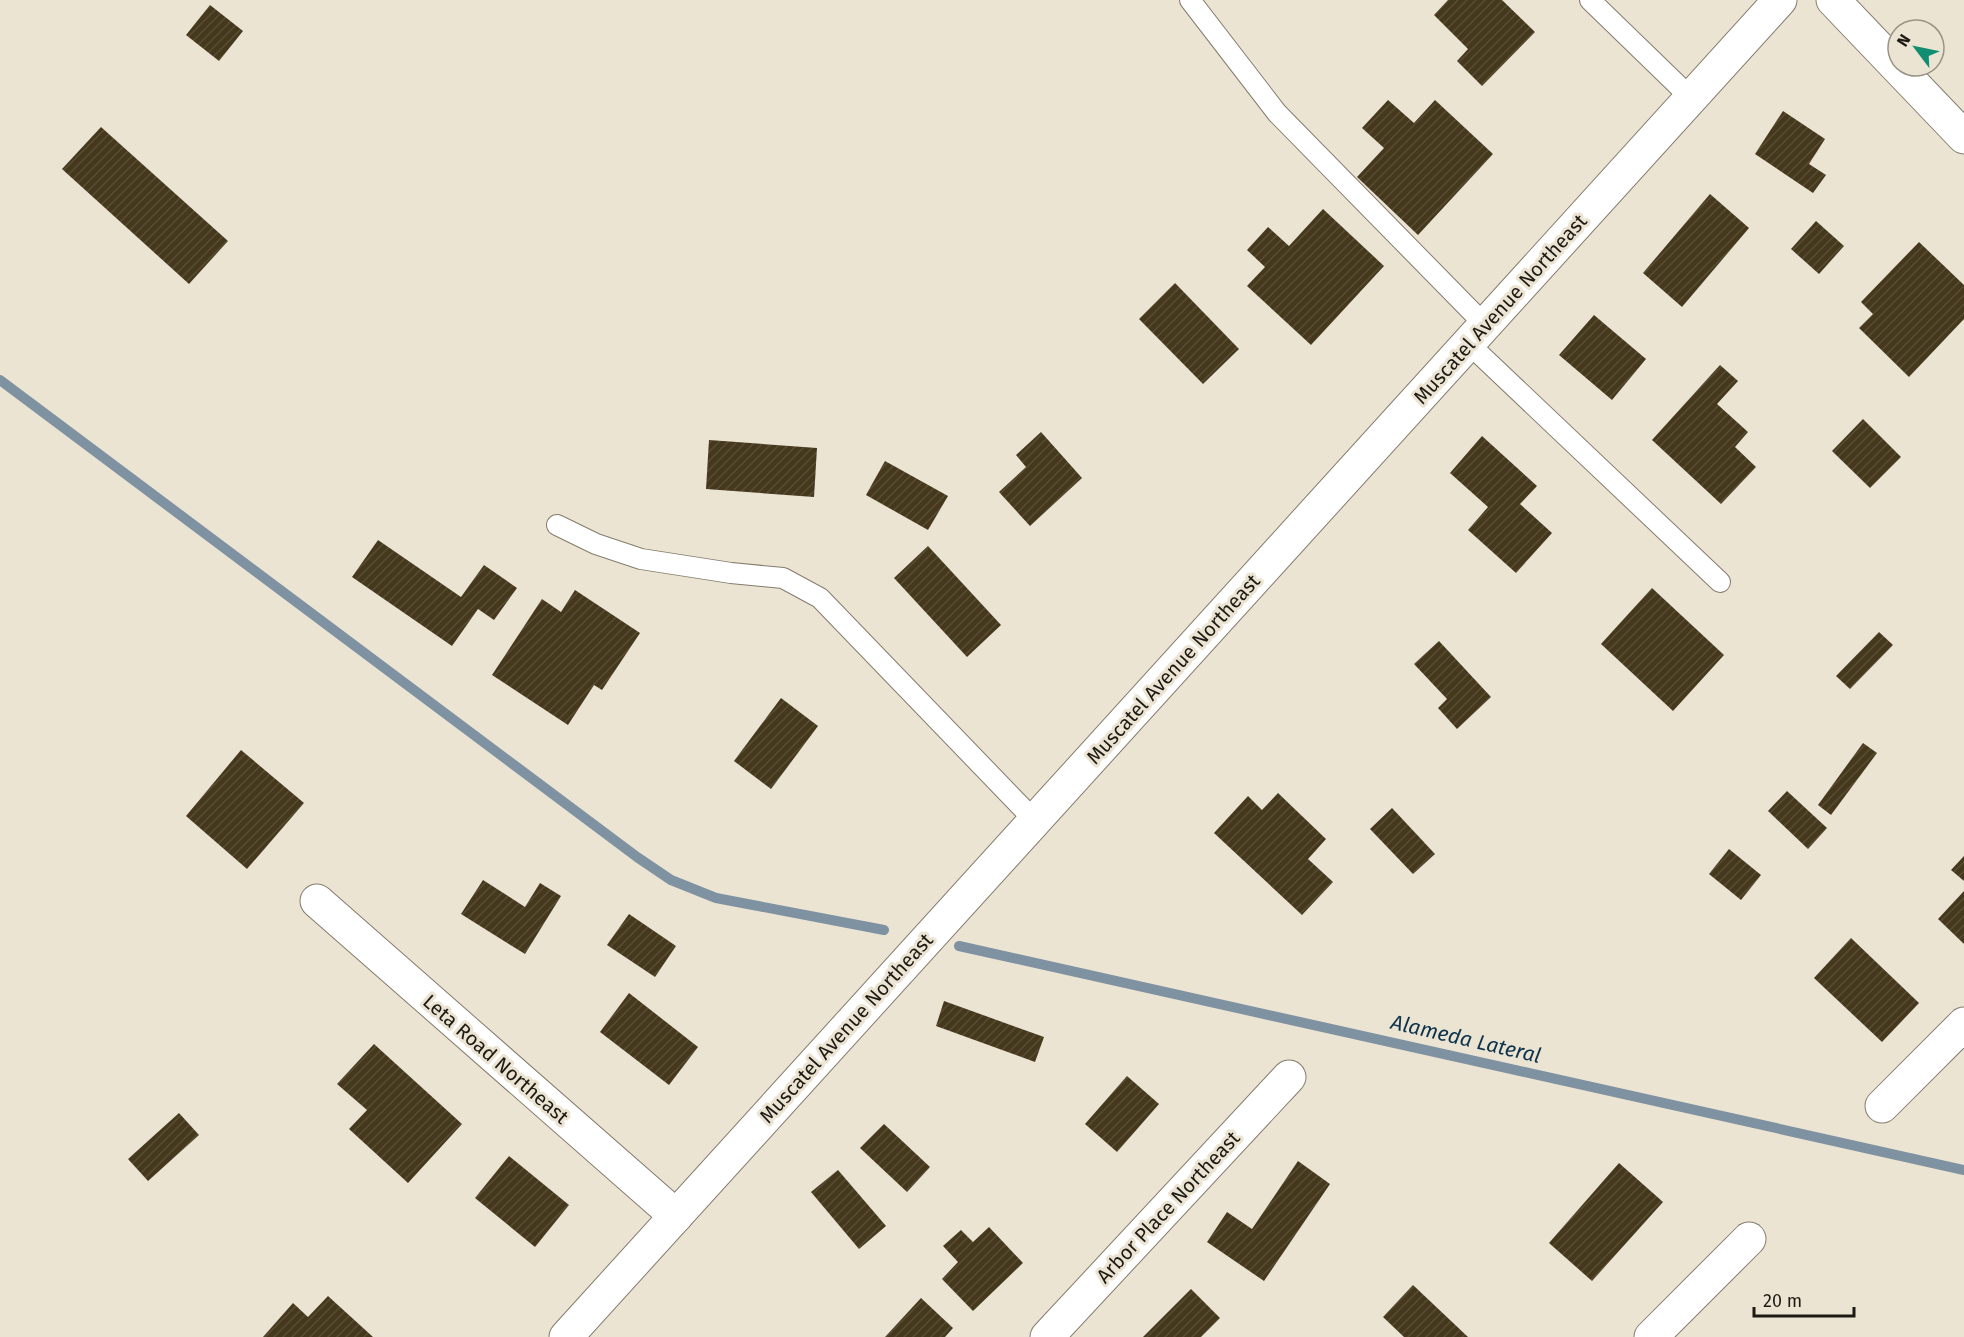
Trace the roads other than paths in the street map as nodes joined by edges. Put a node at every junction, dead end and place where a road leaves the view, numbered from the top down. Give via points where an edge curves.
1 (1190, 0) edge
2 (1590, 0) edge
3 (1780, 0) edge
4 (1833, 0) edge
5 (1691, 98) junction
6 (1964, 137) edge
7 (1477, 334) junction
8 (557, 525) dead end
9 (1720, 582) dead end
10 (1035, 821) junction
11 (317, 902) dead end
12 (1964, 1024) edge
13 (1289, 1077) dead end
14 (1882, 1106) dead end
15 (676, 1216) junction
16 (1749, 1239) dead end
17 (566, 1337) edge
18 (1047, 1337) edge
19 (1651, 1337) edge

1 - 7 lane via 1278,113
2 - 5 lane
3 - 5 street, Muscatel Avenue Northeast
4 - 6 street
5 - 7 street, Muscatel Avenue Northeast
7 - 9 lane
7 - 10 street, Muscatel Avenue Northeast
8 - 10 lane via 640,559 783,579 820,597
10 - 15 street, Muscatel Avenue Northeast
11 - 15 street, Leta Road Northeast
12 - 14 street
13 - 18 street, Arbor Place Northeast
15 - 17 street, Muscatel Avenue Northeast
16 - 19 street

